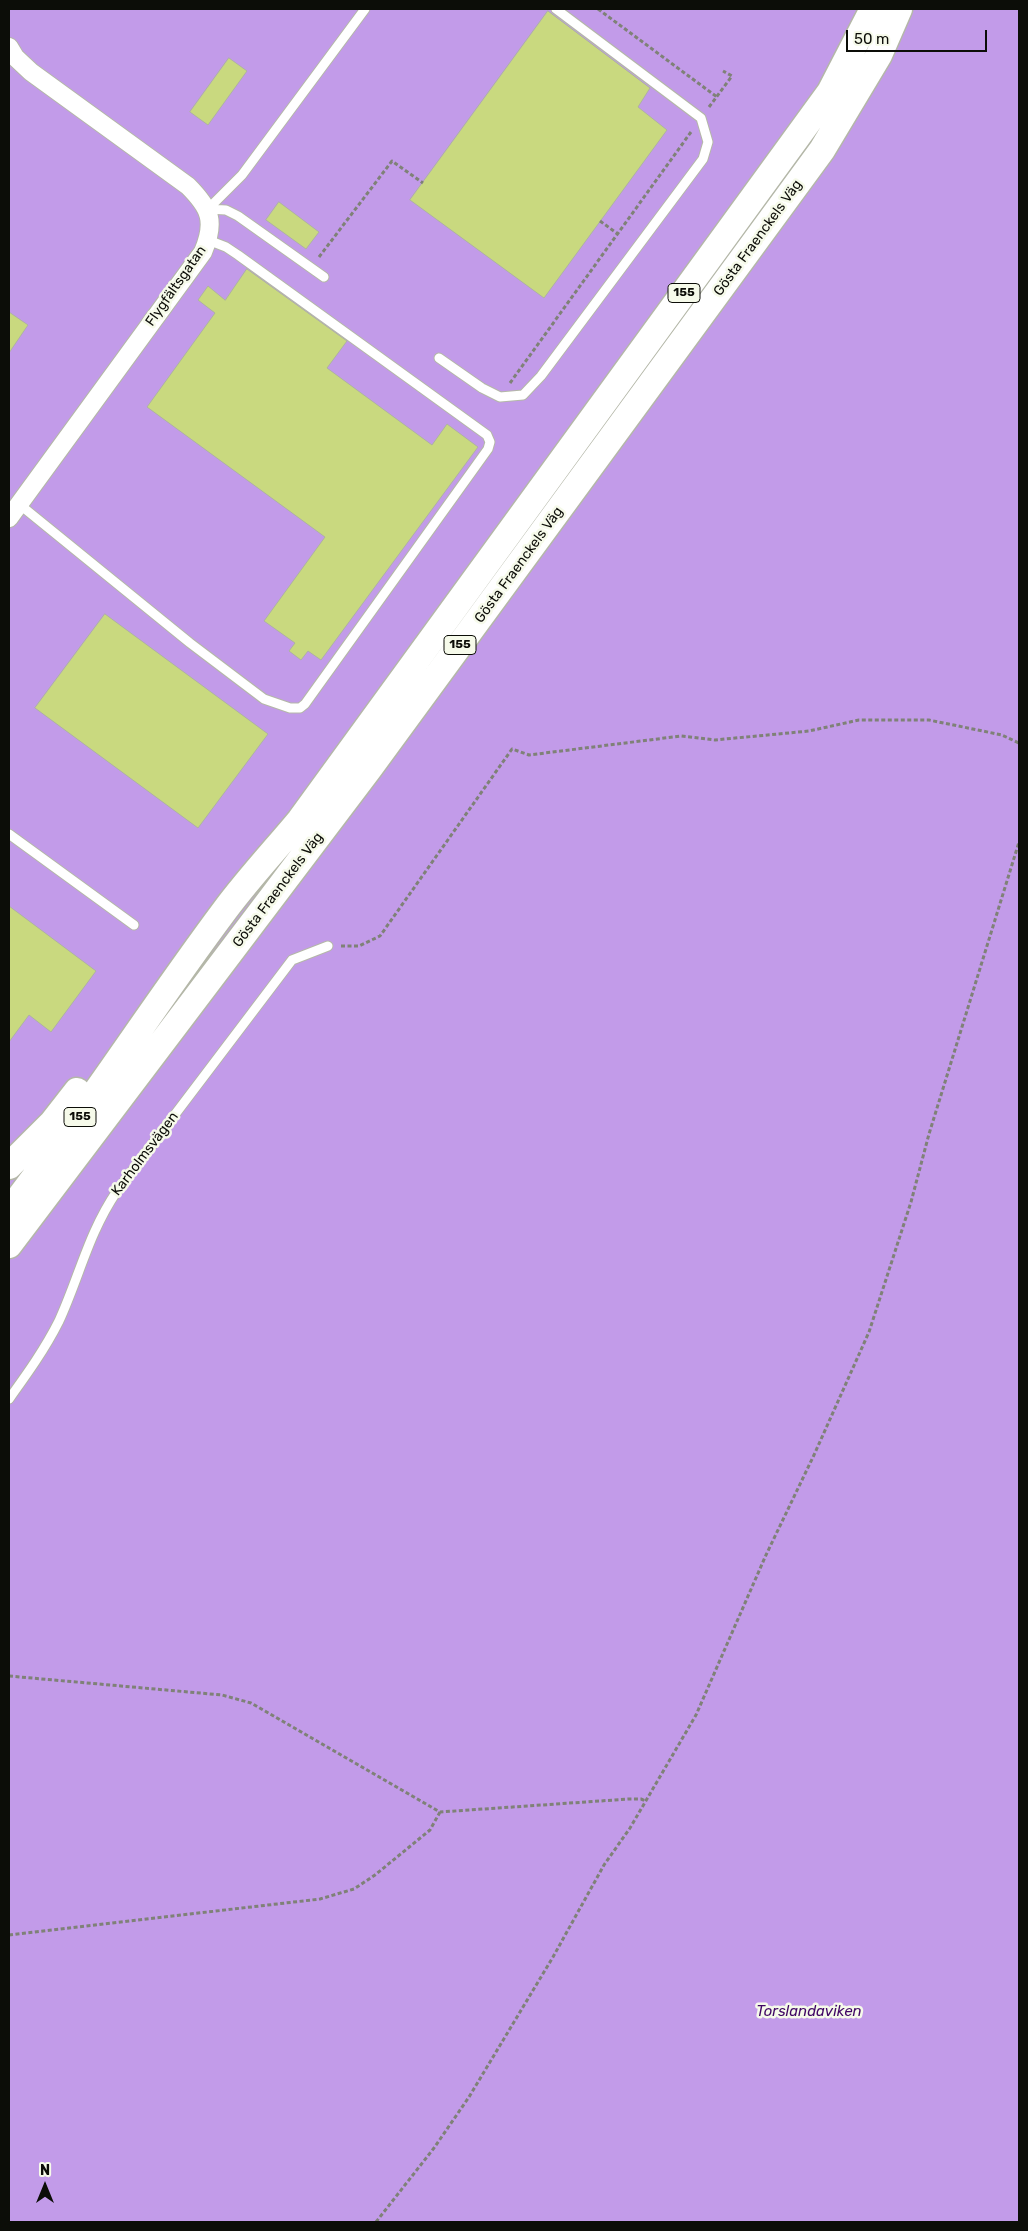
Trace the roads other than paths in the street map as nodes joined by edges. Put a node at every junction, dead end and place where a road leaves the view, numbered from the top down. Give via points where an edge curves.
1 (365, 9) edge
2 (556, 9) edge
3 (872, 9) edge
4 (899, 10) edge
5 (9, 47) edge
6 (208, 209) junction
7 (208, 240) junction
8 (324, 277) dead end
9 (439, 358) dead end
10 (14, 511) edge
11 (9, 834) edge
12 (134, 925) dead end
13 (328, 946) road end
14 (146, 1019) junction
15 (9, 1166) edge
16 (9, 1211) edge
17 (9, 1245) edge
18 (9, 1399) edge

1 - 6 lane via 242,175
2 - 9 lane via 701,118 708,142 703,159 541,376 522,396 500,397
3 - 14 main road, Gösta Fraenckels Väg / 155 via 830,92 300,820 226,908
4 - 17 main road, Gösta Fraenckels Väg / 155 via 879,55 822,150 369,770
5 - 6 street via 31,72 188,186
6 - 7 street, Flygfältsgatan
6 - 8 lane via 226,210 238,216
7 - 10 street, Flygfältsgatan via 203,252
7 - 10 lane via 238,255 487,435 490,442 483,457 300,708 264,699
11 - 12 lane
13 - 18 lane, Karholmsvägen via 292,960 117,1191 97,1223 59,1321
14 - 15 main road via 114,1046 52,1123
14 - 16 main road, Gösta Fraenckels Väg / 155 via 65,1138

